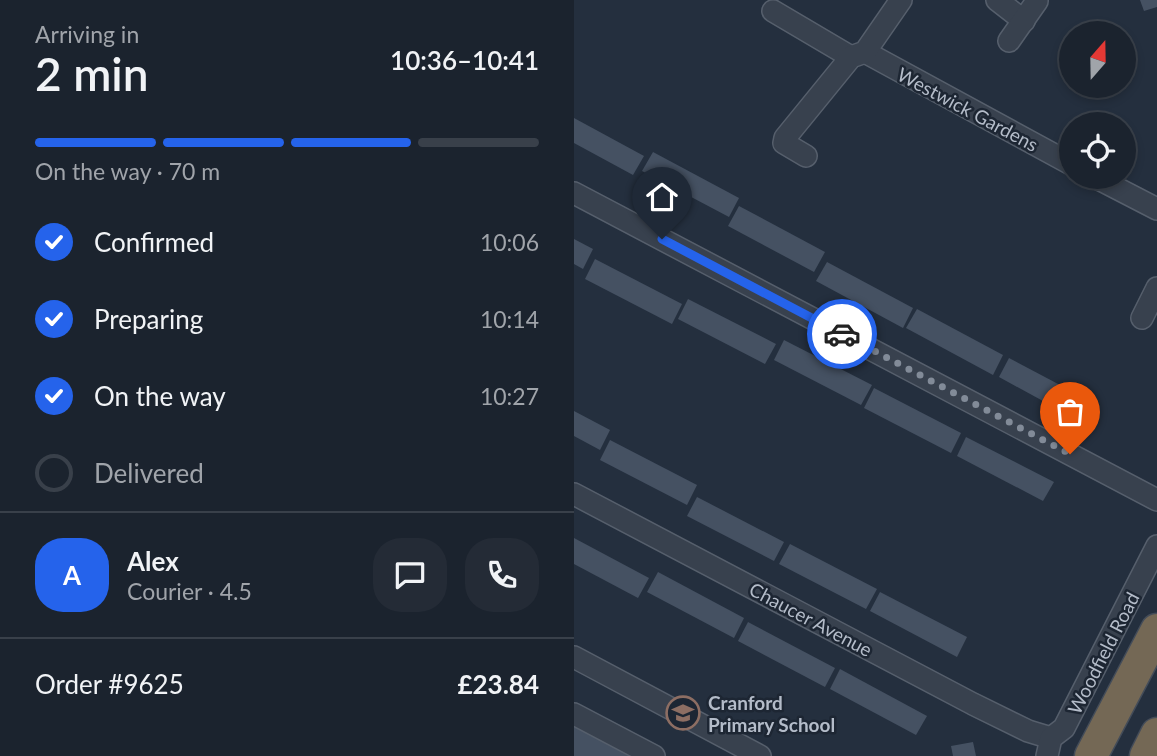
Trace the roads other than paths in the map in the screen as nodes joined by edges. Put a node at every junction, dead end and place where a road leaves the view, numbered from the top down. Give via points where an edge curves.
1 (901, 0) edge
2 (997, 0) edge
3 (1037, 1) edge
4 (773, 11) dead end
5 (1024, 21) junction
6 (1009, 41) dead end
7 (858, 55) junction
8 (806, 156) dead end
9 (1059, 158) edge
10 (1118, 189) edge
11 (574, 192) edge
12 (1157, 209) edge
13 (1157, 288) edge
14 (1142, 318) dead end
15 (574, 494) edge
16 (1157, 500) edge
17 (1157, 546) edge
18 (1157, 630) edge
19 (574, 657) edge
20 (574, 714) edge
21 (1157, 734) edge
22 (1049, 747) edge
23 (654, 756) edge
24 (760, 756) edge
25 (1091, 756) edge
26 (1146, 756) edge

1 - 7 street
2 - 5 street
3 - 5 street
4 - 7 street, Westwick Gardens
5 - 6 street
7 - 8 street via 785,138 784,143
7 - 9 street, Westwick Gardens
10 - 12 street
11 - 16 street
13 - 14 street
15 - 22 street, Chaucer Avenue via 1028,731
17 - 22 street, Woodfield Road via 1064,728
18 - 25 highway
19 - 24 street
20 - 23 street
21 - 26 highway

